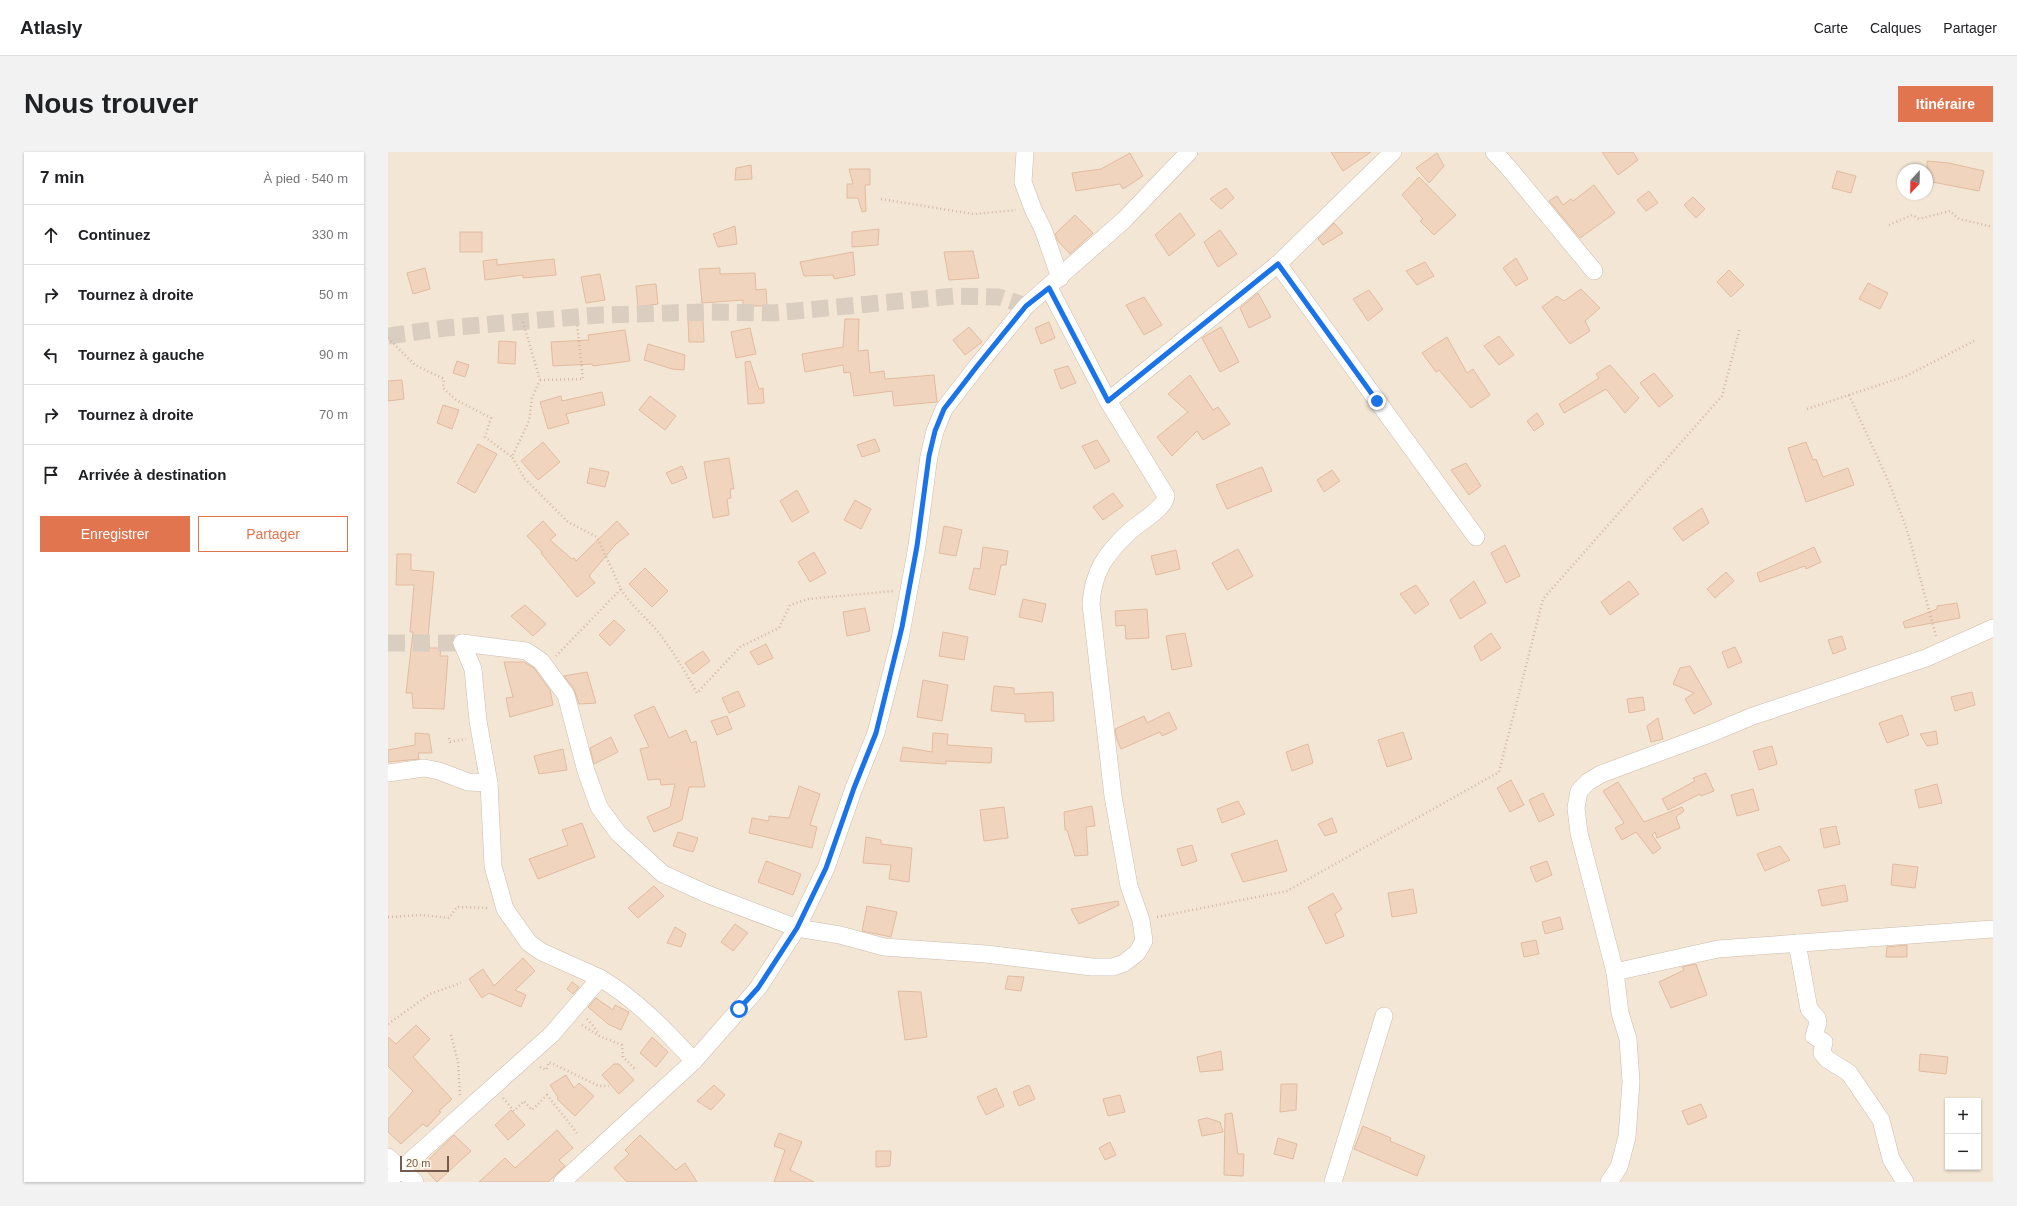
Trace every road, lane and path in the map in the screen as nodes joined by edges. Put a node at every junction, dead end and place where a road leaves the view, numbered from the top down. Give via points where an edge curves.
1 (1024, 152) edge
2 (1189, 152) edge
3 (1393, 152) edge
4 (1494, 152) edge
5 (881, 199) dead end
6 (1033, 209) junction
7 (1888, 225) dead end
8 (1993, 227) edge
9 (1278, 264) junction
10 (1594, 271) dead end
11 (1055, 283) junction
12 (523, 322) dead end
13 (577, 323) dead end
14 (1740, 328) dead end
15 (388, 338) edge
16 (1976, 340) dead end
17 (540, 380) junction
18 (1849, 394) junction
19 (1108, 401) junction
20 (1807, 409) dead end
21 (512, 457) junction
22 (1476, 537) dead end
23 (621, 589) junction
24 (909, 589) junction
25 (1993, 628) edge
26 (1941, 652) junction
27 (550, 662) dead end
28 (449, 738) dead end
29 (473, 738) dead end
30 (388, 773) edge
31 (489, 783) junction
32 (504, 909) junction
33 (388, 917) edge
34 (1141, 920) junction
35 (797, 928) junction
36 (1993, 929) edge
37 (1797, 943) junction
38 (1615, 972) junction
39 (600, 978) junction
40 (461, 983) dead end
41 (576, 1013) junction
42 (1384, 1016) dead end
43 (388, 1024) edge
44 (451, 1035) dead end
45 (599, 1036) junction
46 (694, 1061) junction
47 (536, 1066) dead end
48 (636, 1070) dead end
49 (493, 1086) junction
50 (609, 1086) dead end
51 (458, 1117) junction
52 (577, 1133) dead end
53 (388, 1157) edge
54 (402, 1169) junction
55 (388, 1181) edge
56 (415, 1182) edge
57 (562, 1182) edge
58 (1333, 1182) edge
59 (1609, 1182) edge
60 (1904, 1182) edge

1 - 6 street via 1023,182
2 - 11 street via 1124,220
3 - 9 street
4 - 10 street
5 - 6 path via 973,214
6 - 11 street via 1043,229
7 - 8 path via 1912,215 1919,219 1950,211 1959,219
9 - 19 street
9 - 22 street
11 - 19 street
11 - 24 street via 1026,306 944,409 929,456
12 - 17 path
13 - 17 path via 583,379
14 - 34 path via 1722,396 1543,599 1499,772 1287,891
15 - 21 path via 415,365 444,380 443,388 456,400 490,418 485,437
16 - 18 path via 1906,376
17 - 21 path via 532,398 529,420
18 - 20 path
18 - 26 path via 1890,485 1907,530
19 - 34 street via 1166,496 1161,506 1128,532 1103,560 1094,580 1091,604 1113,796 1129,886
21 - 23 path via 525,479 568,522 597,537
23 - 24 path via 628,601 657,631 682,664 696,692 740,647 779,628 790,605 808,599
23 - 27 path
24 - 35 street via 900,639 876,733 826,868
25 - 26 street
26 - 38 street via 1889,672 1753,716 1601,774 1588,782 1579,792 1576,808 1579,833
28 - 29 path via 450,742
30 - 31 street via 424,768 468,782
31 - 32 street via 492,866
31 - 35 street via 478,721 473,669 462,643 526,651 541,661 566,695 586,771 599,807 618,834 663,874 707,894
32 - 33 path via 456,907 449,918 421,915
32 - 39 street via 529,943 542,952
34 - 35 street via 1144,941 1137,953 1124,963 1113,967 884,947 840,935
35 - 46 street via 758,988
36 - 37 street
37 - 38 street via 1718,949
37 - 60 street via 1809,1009 1818,1023 1814,1036 1824,1042 1822,1053 1849,1073 1881,1120 1891,1159
38 - 59 street via 1620,1013 1628,1039 1631,1082 1626,1137 1619,1167
39 - 41 street
39 - 46 street via 616,987 650,1014
40 - 43 path via 430,994
41 - 45 path via 592,1024
41 - 45 path via 580,1024
41 - 49 street
42 - 58 street
44 - 51 path via 458,1062
45 - 48 path via 622,1045 622,1057
46 - 57 street
47 - 50 path via 546,1070 549,1062 599,1086
49 - 51 street
49 - 52 path via 514,1111 524,1100 532,1110 548,1095
51 - 54 street
53 - 54 street
54 - 55 street
54 - 56 street

